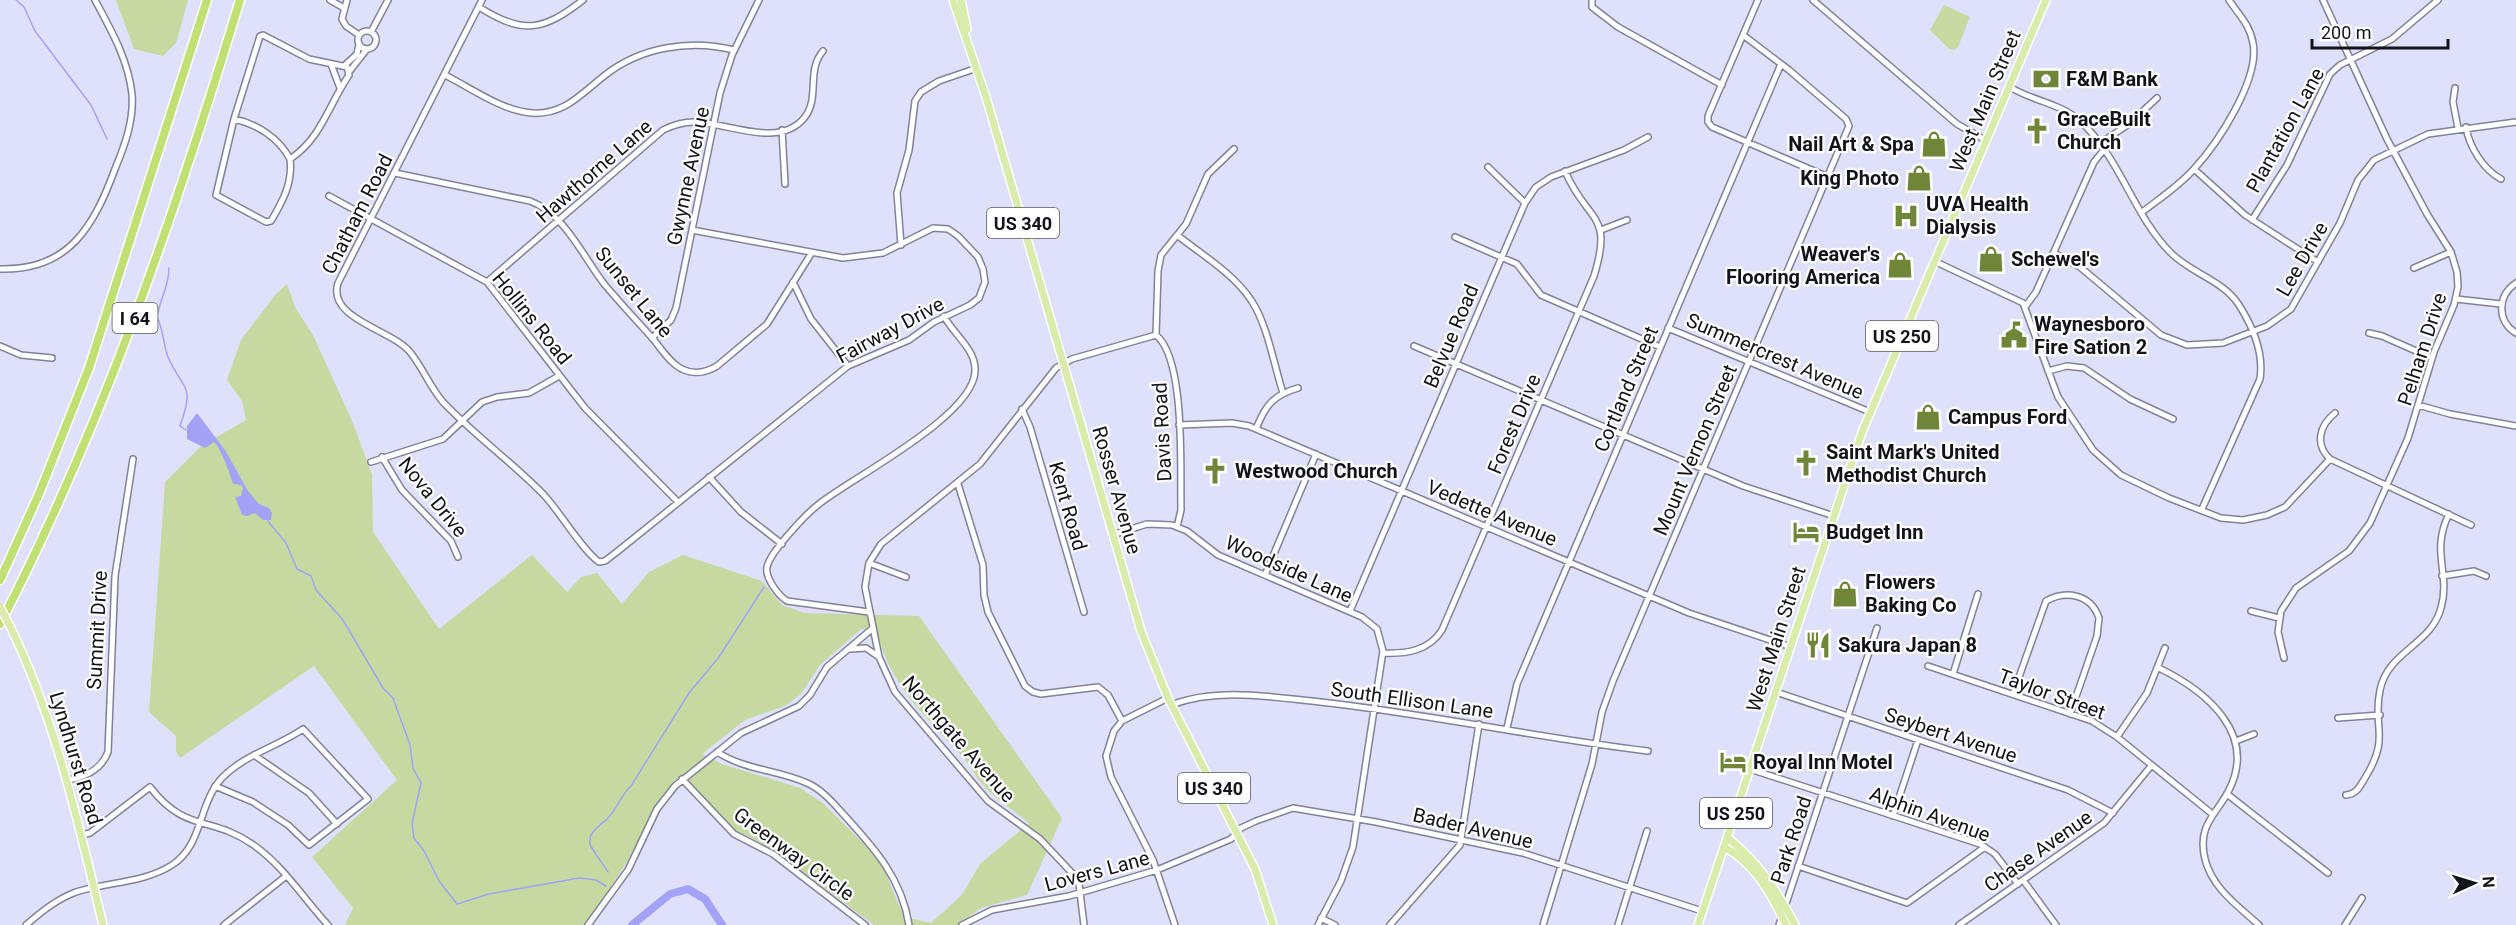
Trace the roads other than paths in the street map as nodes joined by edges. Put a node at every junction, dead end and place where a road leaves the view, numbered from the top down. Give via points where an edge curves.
1 (95, 0) edge
2 (207, 0) edge
3 (240, 0) edge
4 (330, 0) edge
5 (347, 0) edge
6 (388, 0) edge
7 (483, 0) edge
8 (583, 0) edge
9 (759, 0) edge
10 (953, 0) edge
11 (961, 0) edge
12 (1592, 0) edge
13 (1758, 0) edge
14 (1813, 0) edge
15 (2046, 0) edge
16 (2229, 0) edge
17 (2323, 0) edge
18 (2438, 0) edge
19 (479, 7) junction
20 (344, 8) junction
21 (371, 32) junction
22 (359, 35) junction
23 (1743, 35) junction
24 (359, 44) junction
25 (368, 48) junction
26 (971, 49) junction
27 (734, 50) junction
28 (823, 51) dead end
29 (2350, 61) junction
30 (331, 64) junction
31 (1781, 64) junction
32 (342, 66) junction
33 (977, 68) junction
34 (334, 71) junction
35 (349, 72) junction
36 (445, 75) junction
37 (346, 79) junction
38 (338, 80) junction
39 (1722, 85) junction
40 (2010, 87) junction
41 (340, 88) junction
42 (2455, 88) dead end
43 (2157, 98) dead end
44 (234, 119) junction
45 (2516, 122) edge
46 (713, 124) junction
47 (2466, 127) junction
48 (2458, 128) junction
49 (782, 130) junction
50 (1648, 137) dead end
51 (1987, 141) junction
52 (1748, 142) junction
53 (2099, 144) junction
54 (1234, 149) dead end
55 (2392, 149) junction
56 (2103, 151) junction
57 (290, 159) junction
58 (1488, 167) dead end
59 (2194, 169) junction
60 (1565, 171) junction
61 (395, 173) junction
62 (1828, 177) junction
63 (2501, 179) dead end
64 (785, 184) dead end
65 (329, 196) dead end
66 (1525, 203) junction
67 (2141, 213) junction
68 (371, 218) junction
69 (1627, 220) dead end
70 (2252, 220) junction
71 (557, 221) junction
72 (692, 230) junction
73 (1601, 230) junction
74 (1177, 235) junction
75 (1455, 237) dead end
76 (901, 245) junction
77 (2451, 252) junction
78 (2054, 253) junction
79 (811, 254) junction
80 (1502, 256) junction
81 (1934, 261) junction
82 (2318, 261) junction
83 (2414, 268) dead end
84 (0, 269) edge
85 (487, 282) junction
86 (793, 282) junction
87 (2516, 284) edge
88 (2456, 299) junction
89 (2501, 304) junction
90 (2025, 307) junction
91 (1578, 312) junction
92 (944, 316) junction
93 (1668, 328) junction
94 (2253, 333) junction
95 (2369, 333) dead end
96 (2516, 333) edge
97 (1156, 335) junction
98 (652, 338) junction
99 (0, 346) edge
100 (1414, 346) dead end
101 (1660, 347) junction
102 (52, 358) dead end
103 (2432, 358) junction
104 (1749, 362) junction
105 (1063, 363) junction
106 (1456, 364) junction
107 (848, 366) junction
108 (2048, 371) junction
109 (559, 376) junction
110 (1298, 388) dead end
111 (1283, 393) junction
112 (1540, 400) junction
113 (2418, 405) junction
114 (1022, 409) junction
115 (1870, 412) junction
116 (2335, 413) dead end
117 (2173, 419) dead end
118 (462, 421) junction
119 (1179, 425) junction
120 (2516, 426) edge
121 (1256, 429) junction
122 (1623, 435) junction
123 (1316, 454) junction
124 (382, 457) junction
125 (133, 459) dead end
126 (2330, 459) junction
127 (371, 462) dead end
128 (1703, 469) junction
129 (709, 477) junction
130 (958, 483) junction
131 (2387, 485) junction
132 (1401, 491) junction
133 (678, 502) junction
134 (2202, 509) junction
135 (2449, 514) junction
136 (1834, 516) junction
137 (2471, 525) dead end
138 (1177, 527) junction
139 (1486, 527) junction
140 (1112, 535) junction
141 (782, 544) junction
142 (458, 557) dead end
143 (599, 562) joint
144 (1569, 562) junction
145 (869, 563) junction
146 (1265, 575) junction
147 (2442, 576) junction
148 (2486, 576) dead end
149 (906, 577) dead end
150 (0, 580) edge
151 (1978, 594) dead end
152 (1649, 596) junction
153 (0, 607) edge
154 (1350, 611) junction
155 (2251, 611) dead end
156 (869, 612) junction
157 (1084, 612) dead end
158 (2279, 618) junction
159 (0, 624) edge
160 (873, 628) junction
161 (1877, 628) dead end
162 (1791, 647) junction
163 (2165, 648) dead end
164 (849, 649) junction
165 (1383, 653) junction
166 (879, 657) junction
167 (2284, 658) dead end
168 (1928, 666) dead end
169 (2159, 668) junction
170 (1953, 674) junction
171 (1776, 692) junction
172 (2013, 694) junction
173 (1169, 701) junction
174 (1372, 709) junction
175 (2070, 714) junction
176 (2380, 715) junction
177 (1847, 717) junction
178 (2338, 718) dead end
179 (1122, 721) junction
180 (1479, 723) junction
181 (1507, 728) junction
182 (2254, 734) dead end
183 (2117, 737) junction
184 (1918, 740) junction
185 (2236, 741) junction
186 (1596, 745) junction
187 (1648, 751) dead end
188 (717, 752) junction
189 (254, 755) junction
190 (2151, 766) junction
191 (1750, 770) junction
192 (682, 779) junction
193 (68, 780) junction
194 (215, 786) junction
195 (1822, 792) junction
196 (2227, 794) junction
197 (2346, 795) dead end
198 (2113, 813) junction
199 (2211, 813) junction
200 (1893, 816) junction
201 (1358, 819) junction
202 (200, 824) junction
203 (337, 824) junction
204 (1647, 831) dead end
205 (1237, 834) junction
206 (82, 835) junction
207 (1727, 837) junction
208 (1462, 841) junction
209 (1724, 847) junction
210 (1985, 847) junction
211 (1561, 866) junction
212 (1798, 866) junction
213 (1157, 870) junction
214 (2328, 873) dead end
215 (285, 878) junction
216 (2020, 882) junction
217 (94, 888) junction
218 (1630, 888) junction
219 (1080, 894) junction
220 (2362, 898) dead end
221 (1785, 905) junction
222 (1702, 911) junction
223 (1782, 915) junction
224 (1321, 918) junction
225 (2346, 923) edge
226 (26, 925) edge
227 (103, 925) edge
228 (224, 925) edge
229 (328, 925) edge
230 (588, 925) edge
231 (865, 925) edge
232 (909, 925) edge
233 (962, 925) edge
234 (1084, 925) edge
235 (1175, 925) edge
236 (1273, 925) edge
237 (1318, 925) edge
238 (1335, 925) edge
239 (1390, 925) edge
240 (1542, 925) edge
241 (1618, 925) edge
242 (1698, 925) edge
243 (1779, 925) edge
244 (1786, 925) edge
245 (1795, 925) edge
246 (1959, 925) edge
247 (2056, 925) edge
248 (2259, 925) edge
249 (2353, 925) edge

1 - 84 street via 118,43 130,85 131,120 123,149 98,213 80,238 37,263
2 - 150 highway, I 64 via 89,368 39,495
3 - 159 highway, I 64 via 177,201 137,311 59,500
4 - 20 street
5 - 20 street
6 - 21 street
7 - 19 street, Chatham Road
8 - 19 street via 555,20 533,27 512,24
9 - 27 street, Gwynne Avenue
10 - 26 main road, Rosser Avenue / US 340
11 - 26 main road, Rosser Avenue / US 340
12 - 39 street via 1592,7 1609,21
13 - 23 street
14 - 51 street via 1957,124
15 - 40 main road, West Main Street / US 250
16 - 59 street via 2250,32 2253,66 2221,132
17 - 29 street, Pelham Drive
18 - 29 street, Plantation Lane via 2409,28
19 - 36 street, Chatham Road
20 - 22 street via 344,23
21 - 22 street
21 - 25 street via 375,42
22 - 24 street
23 - 31 street, Mount Vernon Street
23 - 39 street
24 - 25 street
24 - 32 street via 357,54
25 - 35 street
26 - 33 main road, Rosser Avenue / US 340
27 - 36 street via 689,45 650,52 614,69 575,101 538,113 507,107
27 - 46 street, Gwynne Avenue
28 - 49 street via 814,67 809,111 797,124
29 - 55 street, Pelham Drive
29 - 70 street, Plantation Lane via 2326,79 2287,165
30 - 32 street
30 - 34 street
30 - 44 street via 309,59 260,36
31 - 52 street, Cortland Street
31 - 62 street, Mount Vernon Street via 1849,123
32 - 34 street
32 - 35 street
33 - 76 street via 939,81 921,92 915,101 909,150 897,193
33 - 105 main road, Rosser Avenue / US 340
34 - 38 street
35 - 37 street
36 - 61 street, Chatham Road
37 - 38 street
37 - 41 street
38 - 41 street
39 - 52 street via 1708,122
40 - 51 main road, West Main Street / US 250
40 - 53 street via 2071,114
41 - 57 street via 318,132
42 - 48 street via 2453,102
43 - 53 street
44 - 57 street via 269,135
44 - 57 street via 216,195 266,222 271,220 287,189
45 - 47 street, Lee Drive
46 - 49 street, Hawthorne Lane via 755,132
46 - 71 street, Hawthorne Lane via 684,122 655,134
46 - 72 street, Gwynne Avenue
47 - 48 street, Lee Drive
47 - 63 street via 2485,166
48 - 55 street, Lee Drive via 2422,135
49 - 64 street
50 - 60 street, Belvue Road
51 - 81 main road, West Main Street / US 250
52 - 62 street
52 - 93 street, Cortland Street
53 - 56 street
54 - 74 street, Davis Road via 1208,174 1190,217
55 - 77 street, Pelham Drive
55 - 82 street, Lee Drive via 2374,160 2360,176
56 - 67 street
56 - 78 street via 2094,162
58 - 66 street
59 - 67 street
59 - 70 street
60 - 66 street, Belvue Road via 1536,187
60 - 73 street
61 - 68 street, Chatham Road
61 - 71 street, Sunset Lane via 530,201
62 - 104 street, Mount Vernon Street
65 - 68 street, Hollins Road
66 - 80 street, Belvue Road
67 - 94 street via 2173,255 2233,297
68 - 85 street, Hollins Road
68 - 118 street, Chatham Road via 338,282 338,302 348,314 391,336 407,349 440,399
69 - 73 street
70 - 82 street
71 - 85 street, Hawthorne Lane
71 - 98 street, Sunset Lane
72 - 79 street, Fairway Drive
72 - 98 street, Gwynne Avenue via 674,314
73 - 91 street, Forest Drive via 1601,254
74 - 97 street, Davis Road via 1164,248 1159,261
74 - 111 street via 1246,293 1256,308
75 - 80 street, Summercrest Avenue
76 - 79 street, Fairway Drive via 865,258
76 - 92 street, Fairway Drive via 927,230 942,228 958,236 981,263 985,282 979,298
77 - 83 street
77 - 88 street, Pelham Drive via 2457,272
78 - 90 street via 2034,297
78 - 94 street, Lee Drive via 2080,267 2143,322 2170,340 2212,345
79 - 86 street, Sunset Lane
80 - 91 street, Summercrest Avenue via 1522,268 1541,295
80 - 106 street, Belvue Road
81 - 90 street via 2018,300
81 - 115 main road, West Main Street / US 250
82 - 94 street, Lee Drive via 2291,309
85 - 109 street, Hollins Road
86 - 98 street, Sunset Lane via 766,324 712,369 695,372 680,368
86 - 107 street via 812,320
87 - 89 street
88 - 89 street
88 - 103 street, Pelham Drive
89 - 96 street via 2504,319
90 - 108 street
91 - 101 street, Summercrest Avenue
91 - 112 street, Forest Drive
92 - 107 street, Fairway Drive via 890,350
92 - 141 street via 974,361 975,373 968,391 921,435 817,505
93 - 101 street, Cortland Street
93 - 104 street, Summercrest Avenue
94 - 134 street via 2261,355 2260,379
95 - 103 street
97 - 105 street
97 - 119 street, Davis Road via 1162,341 1177,382
99 - 102 street via 21,355
100 - 106 street
101 - 122 street, Cortland Street
103 - 113 street, Pelham Drive
104 - 115 street, Summercrest Avenue
104 - 128 street, Mount Vernon Street
105 - 114 street
105 - 140 main road, Rosser Avenue / US 340
106 - 112 street
106 - 132 street, Belvue Road
107 - 129 street, Fairway Drive
108 - 117 street via 2067,366 2084,368 2130,399
108 - 134 street via 2063,405 2108,465 2169,498
109 - 118 street via 529,393 489,399
109 - 133 street, Hollins Road via 585,408
110 - 111 street
111 - 121 street via 1268,404
112 - 122 street
112 - 139 street, Forest Drive
113 - 120 street
113 - 131 street, Pelham Drive
114 - 130 street via 980,464
114 - 157 street, Kent Road
115 - 136 main road, West Main Street / US 250
116 - 126 street via 2320,432 2322,447
118 - 124 street via 443,439
118 - 143 street, Chatham Road via 544,495
119 - 121 street, Vedette Avenue via 1232,423
119 - 138 street, Davis Road via 1181,510
121 - 123 street, Vedette Avenue
122 - 128 street
122 - 144 street, Cortland Street
123 - 132 street, Vedette Avenue
123 - 146 street
124 - 127 street
124 - 142 street, Nova Drive via 402,490 451,541
125 - 193 street, Summit Drive via 115,576 109,747 98,768
126 - 131 street
126 - 134 street via 2295,499 2279,510 2243,520 2221,518
128 - 136 street
128 - 152 street, Mount Vernon Street
129 - 133 street, Fairway Drive
129 - 141 street via 741,512
130 - 145 street via 888,537
130 - 179 street via 983,565 988,612 1025,686 1047,694 1098,687 1108,695
131 - 135 street
131 - 158 street, Pelham Drive via 2357,542 2296,588
132 - 139 street, Vedette Avenue
132 - 154 street, Belvue Road
133 - 143 street, Fairway Drive
135 - 137 street
135 - 147 street via 2440,538
136 - 162 main road, West Main Street / US 250
138 - 140 street via 1151,524
138 - 146 street, Woodside Lane via 1212,552
139 - 144 street, Vedette Avenue
139 - 165 street, Forest Drive via 1440,634 1421,648
140 - 173 main road, Rosser Avenue / US 340 via 1141,631
141 - 156 street via 771,557 767,571 784,599
144 - 152 street, Vedette Avenue
144 - 181 street, Cortland Street via 1517,684
145 - 149 street
145 - 156 street, Northgate Avenue via 865,580
146 - 154 street, Woodside Lane
147 - 148 street via 2474,571
147 - 176 street via 2438,618 2425,636 2387,671 2380,690
151 - 170 street
152 - 162 street, Vedette Avenue
152 - 186 street, Mount Vernon Street via 1607,696
153 - 193 main road, Lyndhurst Road, bridge via 40,693
154 - 165 street, Woodside Lane via 1377,629
155 - 158 street
156 - 160 street, Northgate Avenue
158 - 167 street
160 - 164 street
160 - 166 street, Northgate Avenue
161 - 177 street, Park Road
162 - 171 main road, West Main Street / US 250
163 - 169 street
164 - 166 street via 866,648
164 - 188 street via 827,667 799,706 749,728
165 - 174 street
166 - 219 street, Northgate Avenue via 901,701 988,801 1040,839 1063,862 1077,880
168 - 170 street, Taylor Street
169 - 183 street
169 - 185 street via 2179,677 2224,715
170 - 172 street, Taylor Street
171 - 177 street, Seybert Avenue
171 - 191 main road, West Main Street / US 250
172 - 175 street, Taylor Street
172 - 175 street via 2046,602 2056,596 2077,596 2089,602 2099,618 2097,636
173 - 174 street, South Ellison Lane via 1244,695
173 - 179 street, South Ellison Lane
173 - 205 main road, Rosser Avenue / US 340
174 - 180 street, South Ellison Lane
174 - 201 street
175 - 183 street, Taylor Street
176 - 178 street
176 - 197 street via 2381,739 2376,760 2357,790
177 - 184 street, Seybert Avenue
177 - 195 street, Park Road
179 - 213 street via 1110,739 1107,762
180 - 181 street, South Ellison Lane
180 - 208 street
181 - 186 street, South Ellison Lane
182 - 185 street
183 - 190 street, Taylor Street
184 - 198 street, Seybert Avenue via 2068,790
184 - 200 street
185 - 196 street via 2235,770
186 - 187 street, South Ellison Lane
186 - 211 street, Mount Vernon Street
188 - 192 street
188 - 232 street via 739,764 807,783 825,795 888,867 901,893
189 - 194 street via 234,767
189 - 203 street via 309,793
189 - 203 street via 303,729 368,800
190 - 198 street, Chase Avenue
190 - 199 street, Taylor Street
191 - 195 street, Alphin Avenue
191 - 207 main road, West Main Street / US 250
192 - 230 street via 662,801 628,870
192 - 231 street, Greenway Circle via 734,834 773,854
193 - 206 main road, Lyndhurst Road
194 - 202 street
194 - 203 street via 253,802 288,825 309,845
195 - 200 street, Alphin Avenue
195 - 212 street, Park Road
196 - 199 street
196 - 214 street
198 - 216 street, Chase Avenue
199 - 248 street via 2203,844 2211,877
200 - 210 street, Alphin Avenue
201 - 205 street, Bader Avenue via 1286,809 1241,828
201 - 208 street, Bader Avenue
201 - 224 street via 1344,872
202 - 206 street via 173,811 150,787
202 - 215 street via 231,832 251,843
202 - 217 street via 189,849 174,864 157,873
204 - 218 street
205 - 213 street, Lovers Lane
205 - 236 main road, Rosser Avenue / US 340 via 1259,880
206 - 217 main road, Lyndhurst Road
207 - 209 main road, West Main Street / US 250
207 - 221 main road via 1760,866
208 - 211 street, Bader Avenue via 1523,853
208 - 239 street via 1455,854
209 - 222 main road, West Main Street / US 250
209 - 223 main road via 1749,867
210 - 212 street via 1907,903
210 - 216 street, Alphin Avenue
211 - 218 street, Bader Avenue
211 - 240 street, Mount Vernon Street
212 - 221 street, Park Road
213 - 219 street, Lovers Lane
213 - 235 street
215 - 228 street
215 - 229 street
216 - 246 street, Chase Avenue
216 - 247 street, Alphin Avenue
217 - 226 street via 61,899
217 - 227 main road, Lyndhurst Road
218 - 222 street, Bader Avenue
218 - 241 street
219 - 233 street, Lovers Lane via 992,910
219 - 234 street, Northgate Avenue
220 - 225 street
221 - 223 street, Park Road
221 - 245 main road
222 - 242 main road, West Main Street / US 250
223 - 243 street, Park Road
223 - 244 main road
224 - 237 street
224 - 238 street
225 - 249 street

